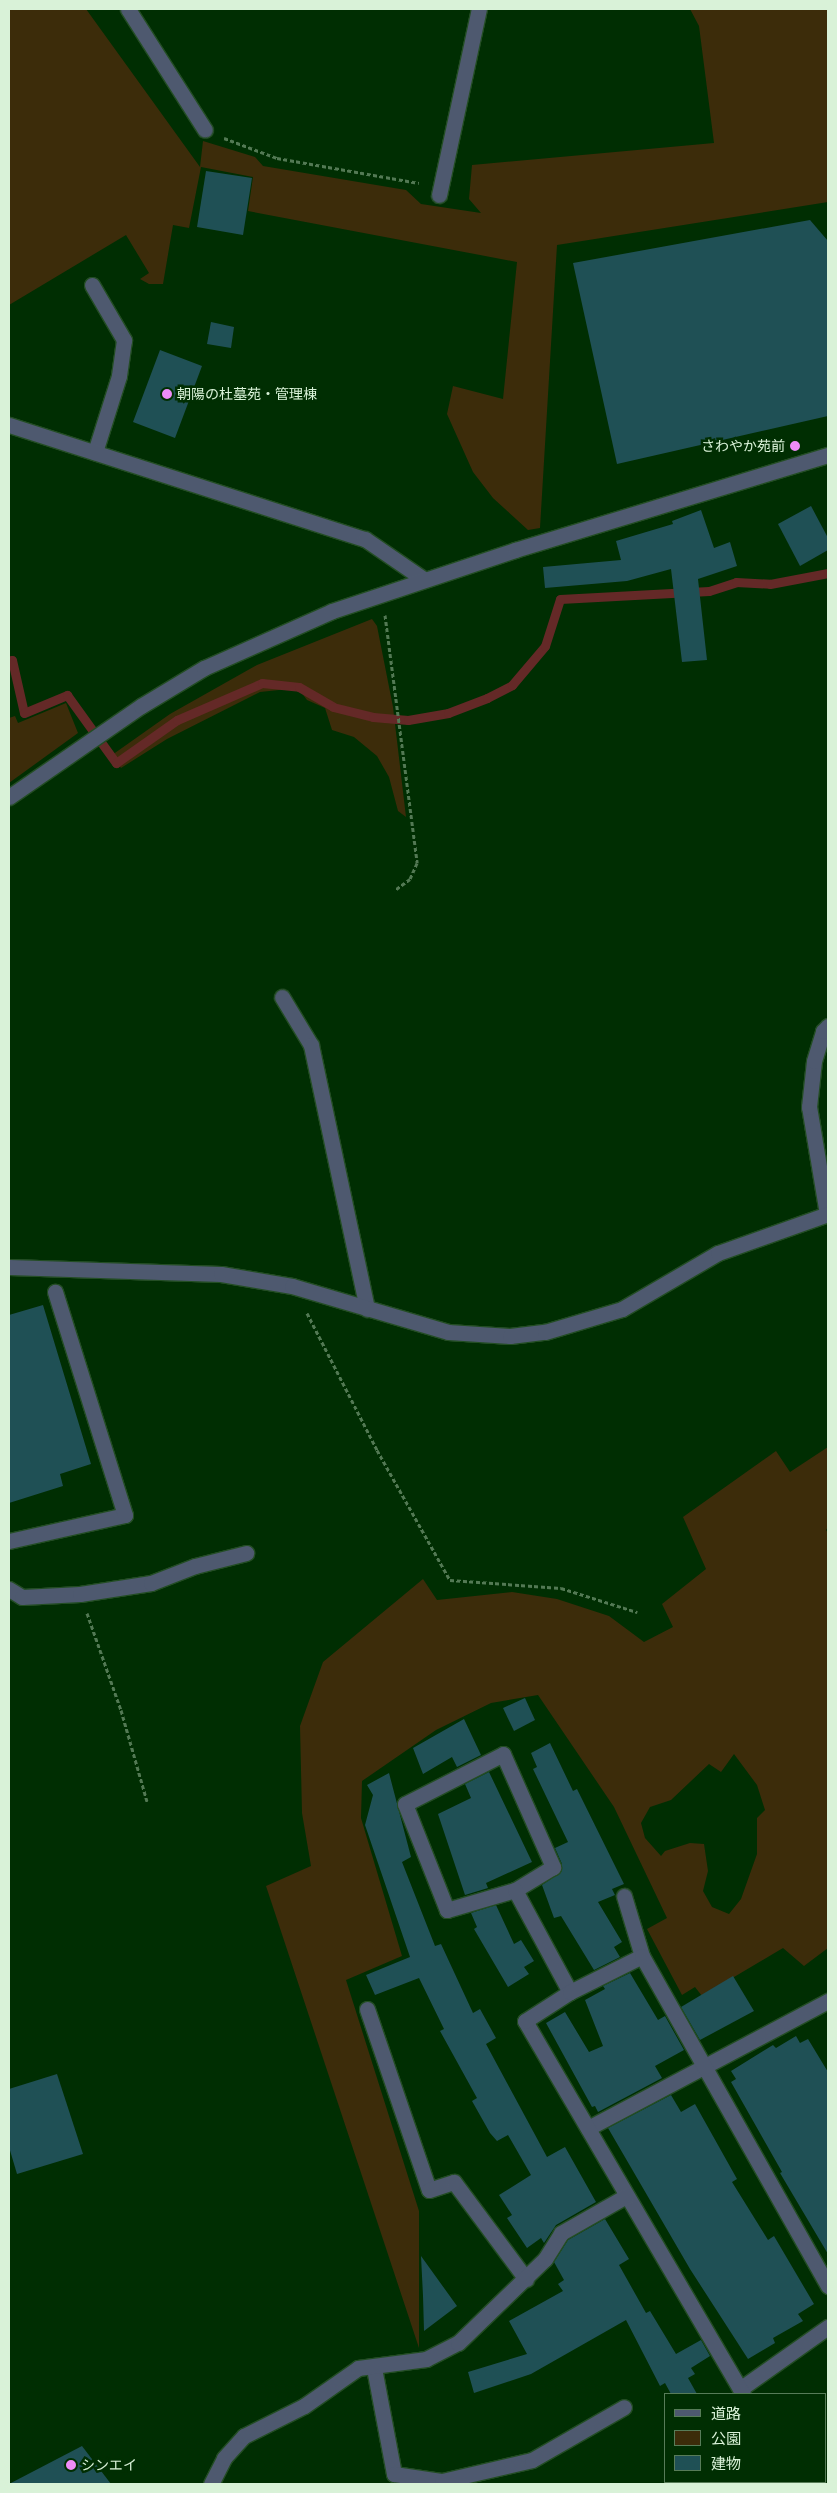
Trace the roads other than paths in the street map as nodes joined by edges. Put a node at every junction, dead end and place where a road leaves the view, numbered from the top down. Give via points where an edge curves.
1 (128, 9) edge
2 (479, 9) edge
3 (205, 130) road end
4 (439, 195) road end
5 (92, 285) dead end
6 (9, 425) edge
7 (95, 452) junction
8 (828, 455) edge
9 (422, 578) junction
10 (9, 797) edge
11 (282, 998) dead end
12 (828, 1026) edge
13 (828, 1214) edge
14 (9, 1267) edge
15 (54, 1292) dead end
16 (367, 1309) junction
17 (9, 1540) edge
18 (246, 1553) dead end
19 (9, 1589) edge
20 (515, 1890) junction
21 (624, 1896) dead end
22 (642, 1956) junction
23 (570, 1992) junction
24 (827, 2005) edge
25 (367, 2009) dead end
26 (706, 2067) junction
27 (588, 2128) junction
28 (626, 2196) junction
29 (526, 2279) junction
30 (828, 2286) edge
31 (828, 2328) edge
32 (374, 2368) junction
33 (741, 2392) edge
34 (624, 2407) dead end
35 (211, 2484) edge

1 - 3 street
2 - 4 street
5 - 7 street via 124,340 119,376
6 - 7 street
7 - 9 street via 365,539
8 - 9 street
9 - 10 street via 332,610 204,668 141,706
11 - 16 street via 311,1044
12 - 13 street via 823,1031 814,1061 809,1107
13 - 16 street via 718,1253 622,1309 545,1332 510,1336 448,1332
14 - 16 street via 221,1274 292,1286
15 - 17 street via 125,1515
18 - 19 street via 195,1566 151,1583 80,1594 22,1597
20 - 20 street via 447,1910 405,1804 503,1754 554,1867
20 - 23 street
21 - 22 street
22 - 23 street
22 - 26 street
23 - 27 street via 525,2021
24 - 26 street
25 - 29 street via 429,2190 454,2182
26 - 27 street
26 - 30 street
27 - 28 street
28 - 29 street via 561,2233 545,2259
28 - 33 street
29 - 32 street via 458,2343 426,2359
31 - 33 street
32 - 34 street via 394,2474 442,2482 532,2460
32 - 35 street via 358,2368 304,2406 244,2436 224,2458

